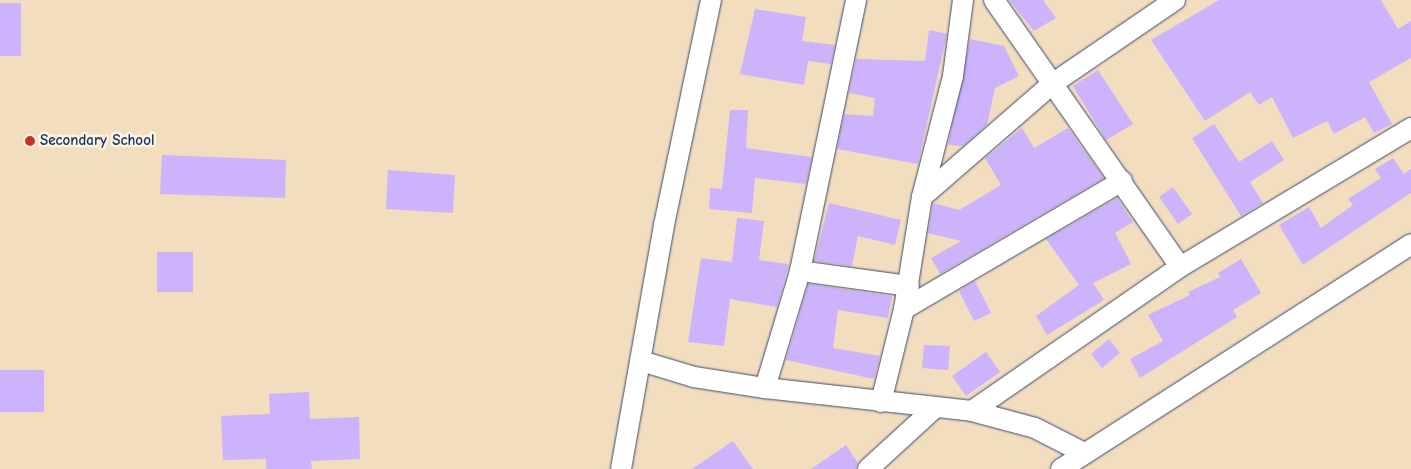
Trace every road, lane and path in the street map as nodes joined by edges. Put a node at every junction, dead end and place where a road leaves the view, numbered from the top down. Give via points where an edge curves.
1 (711, 0) edge
2 (856, 0) edge
3 (963, 0) edge
4 (994, 0) edge
5 (1175, 0) edge
6 (1052, 84) junction
7 (1411, 128) edge
8 (1122, 181) junction
9 (922, 197) junction
10 (1411, 244) edge
11 (1180, 266) junction
12 (800, 271) junction
13 (909, 286) junction
14 (904, 310) junction
15 (641, 361) junction
16 (765, 388) junction
17 (881, 402) junction
18 (936, 407) junction
19 (972, 411) junction
20 (1084, 453) junction
21 (621, 469) edge
22 (868, 469) edge
23 (1061, 469) edge

1 - 15 street via 664,225
2 - 12 street
3 - 9 street via 952,76
4 - 6 street
5 - 6 street
6 - 8 street
6 - 9 street
7 - 11 street
8 - 11 street
8 - 14 street
9 - 13 street
10 - 20 street
11 - 19 street
12 - 13 street
12 - 16 street
13 - 14 street
14 - 17 street
15 - 16 street via 694,378
15 - 21 street
16 - 17 street
17 - 18 street
18 - 19 street
18 - 22 street
19 - 20 street via 1035,428
20 - 23 street

